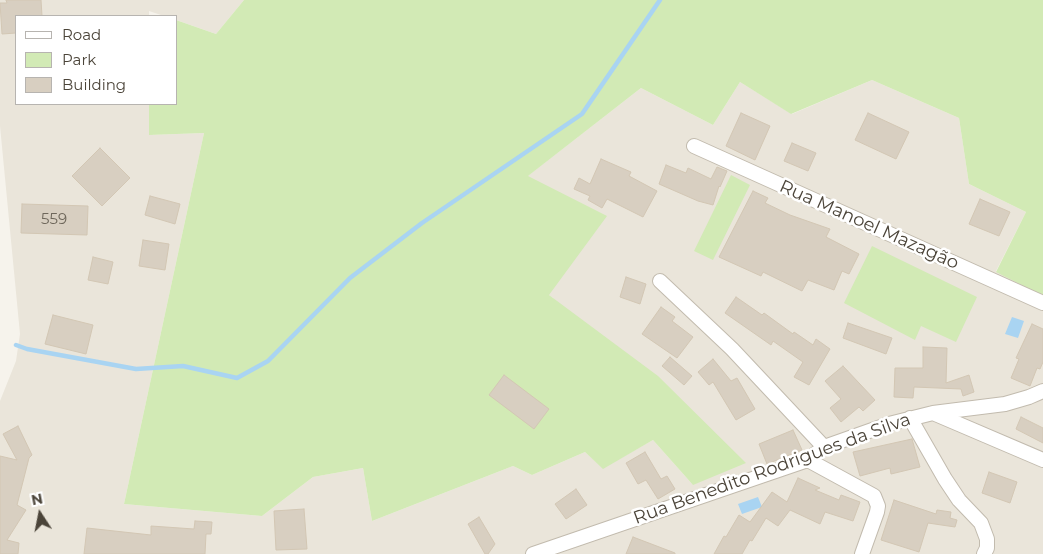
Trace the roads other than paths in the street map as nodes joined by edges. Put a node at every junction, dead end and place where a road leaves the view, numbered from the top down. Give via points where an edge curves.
1 (694, 146) dead end
2 (660, 281) dead end
3 (1043, 303) edge
4 (1043, 391) edge
5 (933, 413) junction
6 (910, 418) junction
7 (824, 447) junction
8 (808, 460) junction
9 (1043, 460) edge
10 (538, 553) edge
11 (862, 554) edge
12 (984, 554) edge

1 - 3 street, Rua Manoel Mazagão
2 - 7 street via 732,349
4 - 5 street, Rua Benedito Rodrigues da Silva via 1005,404
5 - 6 street, Rua Benedito Rodrigues da Silva
5 - 9 street
6 - 7 street, Rua Benedito Rodrigues da Silva
6 - 12 street via 959,500 981,523 987,539
7 - 8 street, Rua Benedito Rodrigues da Silva
8 - 10 street, Rua Benedito Rodrigues da Silva
8 - 11 street via 874,496 877,512

